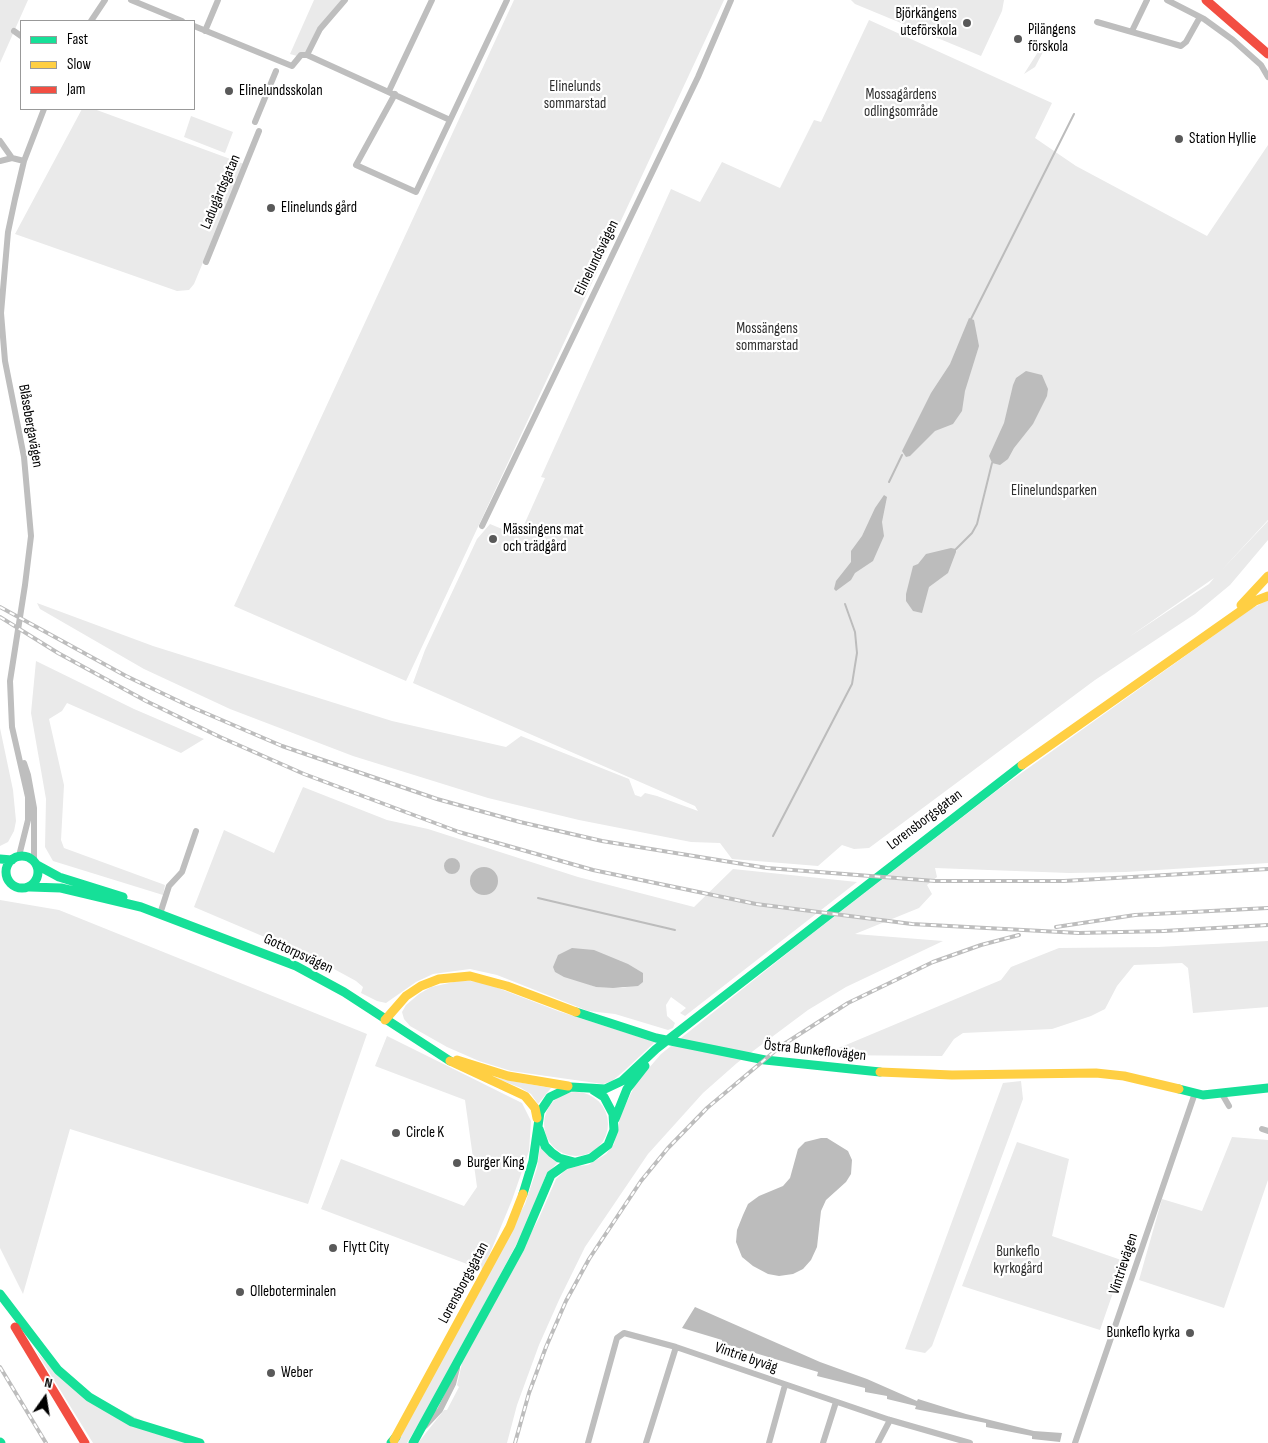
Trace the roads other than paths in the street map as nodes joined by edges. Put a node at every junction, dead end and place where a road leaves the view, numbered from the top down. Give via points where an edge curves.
1 (105, 0) edge
2 (131, 0) edge
3 (218, 0) edge
4 (345, 0) edge
5 (432, 0) edge
6 (507, 0) edge
7 (731, 0) edge
8 (1147, 0) edge
9 (1167, 0) edge
10 (1206, 0) edge
11 (1200, 17) junction
12 (92, 20) edge
13 (180, 20) edge
14 (1097, 22) dead end
15 (195, 26) edge
16 (205, 31) junction
17 (1132, 31) junction
18 (14, 32) dead end
19 (20, 35) edge
20 (1268, 52) edge
21 (307, 55) junction
22 (276, 71) dead end
23 (1268, 77) edge
24 (392, 93) junction
25 (44, 110) edge
26 (450, 120) junction
27 (255, 122) dead end
28 (259, 131) dead end
29 (0, 141) edge
30 (12, 158) junction
31 (0, 161) edge
32 (24, 161) junction
33 (206, 262) dead end
34 (482, 526) dead end
35 (1268, 576) edge
36 (1268, 596) edge
37 (1199, 641) junction
38 (19, 752) junction
39 (196, 831) dead end
40 (15, 858) junction
41 (0, 859) edge
42 (36, 863) junction
43 (0, 876) edge
44 (9, 881) junction
45 (30, 887) junction
46 (141, 907) junction
47 (160, 914) junction
48 (385, 1020) junction
49 (677, 1032) junction
50 (414, 1039) junction
51 (571, 1087) junction
52 (586, 1088) junction
53 (1268, 1088) edge
54 (1194, 1093) junction
55 (1222, 1094) junction
56 (1228, 1106) dead end
57 (614, 1122) junction
58 (538, 1126) junction
59 (577, 1162) junction
60 (0, 1294) edge
61 (0, 1302) edge
62 (676, 1347) junction
63 (785, 1385) junction
64 (836, 1402) junction
65 (890, 1420) junction
66 (416, 1439) edge
67 (393, 1441) edge
68 (649, 1442) edge
69 (85, 1443) edge
70 (200, 1443) edge
71 (588, 1443) edge
72 (769, 1443) edge
73 (822, 1443) edge
74 (878, 1443) edge
75 (970, 1443) edge
76 (1075, 1443) edge

1 - 12 street
2 - 13 street
3 - 16 street
4 - 21 street via 320,29
5 - 24 street
6 - 26 street
7 - 34 street, Elinelundsvägen via 698,77
8 - 17 street
9 - 11 street
10 - 20 main road
11 - 17 street via 1181,46
11 - 23 street via 1261,64
14 - 17 street
15 - 16 street
16 - 21 street via 292,66 301,55
18 - 19 street
21 - 24 street
22 - 27 street
24 - 26 street
24 - 26 street via 356,165 416,192
25 - 32 street, Blåsebergavägen
28 - 33 street, Ladugårdsgatan
29 - 30 street
30 - 31 street
30 - 32 street
32 - 38 street, Blåsebergavägen via 8,232 1,313 5,362 24,457 30,536 10,681 10,710
35 - 37 main road, Lorensborgsgatan via 1241,605
36 - 37 main road, Lorensborgsgatan via 1255,601
37 - 49 main road, Lorensborgsgatan via 960,811
38 - 40 street, Blåsebergavägen via 28,807 26,834
38 - 42 street, Blåsebergavägen via 33,801
39 - 47 street via 182,872 170,886
40 - 41 main road, Gottorpsvägen
40 - 42 main road, Gottorpsvägen via 24,856
40 - 44 main road via 6,870
42 - 45 main road via 38,878
42 - 46 main road, Gottorpsvägen via 59,877 114,894
43 - 44 main road, Gottorpsvägen
44 - 45 main road, Gottorpsvägen via 18,888
45 - 46 main road, Gottorpsvägen via 61,888
46 - 47 main road, Gottorpsvägen
47 - 48 main road, Gottorpsvägen via 296,966 344,992
48 - 50 main road, Gottorpsvägen
48 - 54 main road, Östra Bunkeflovägen via 406,996 421,986 439,978 470,976 620,1027 709,1050 816,1067 952,1075 1096,1073 1124,1076
49 - 52 main road, Lorensborgsgatan via 615,1086
49 - 57 main road, Lorensborgsgatan via 635,1077
50 - 51 main road, Gottorpsvägen via 485,1070
50 - 58 main road, Gottorpsvägen via 458,1066 525,1096 535,1108
51 - 52 main road, Lorensborgsgatan
51 - 58 main road, Lorensborgsgatan via 556,1092 544,1103
52 - 57 main road, Lorensborgsgatan via 604,1097
53 - 55 main road, Östra Bunkeflovägen
54 - 55 main road, Östra Bunkeflovägen
54 - 76 street, Vintrievägen
55 - 56 street
57 - 59 main road, Lorensborgsgatan via 612,1137 604,1150
58 - 59 main road via 545,1146 552,1153
58 - 67 main road, Lorensborgsgatan via 528,1182 510,1227
59 - 66 main road, Lorensborgsgatan via 565,1165 552,1175 520,1248
60 - 70 main road via 43,1353 88,1397 132,1422
61 - 69 main road
62 - 63 street, Vintrie byväg
62 - 68 street
62 - 71 street, Vintrie byväg via 624,1333 617,1338
63 - 64 street, Vintrie byväg
63 - 72 street
64 - 65 street, Vintrie byväg
64 - 73 street
65 - 74 street
65 - 75 street, Vintrie byväg

